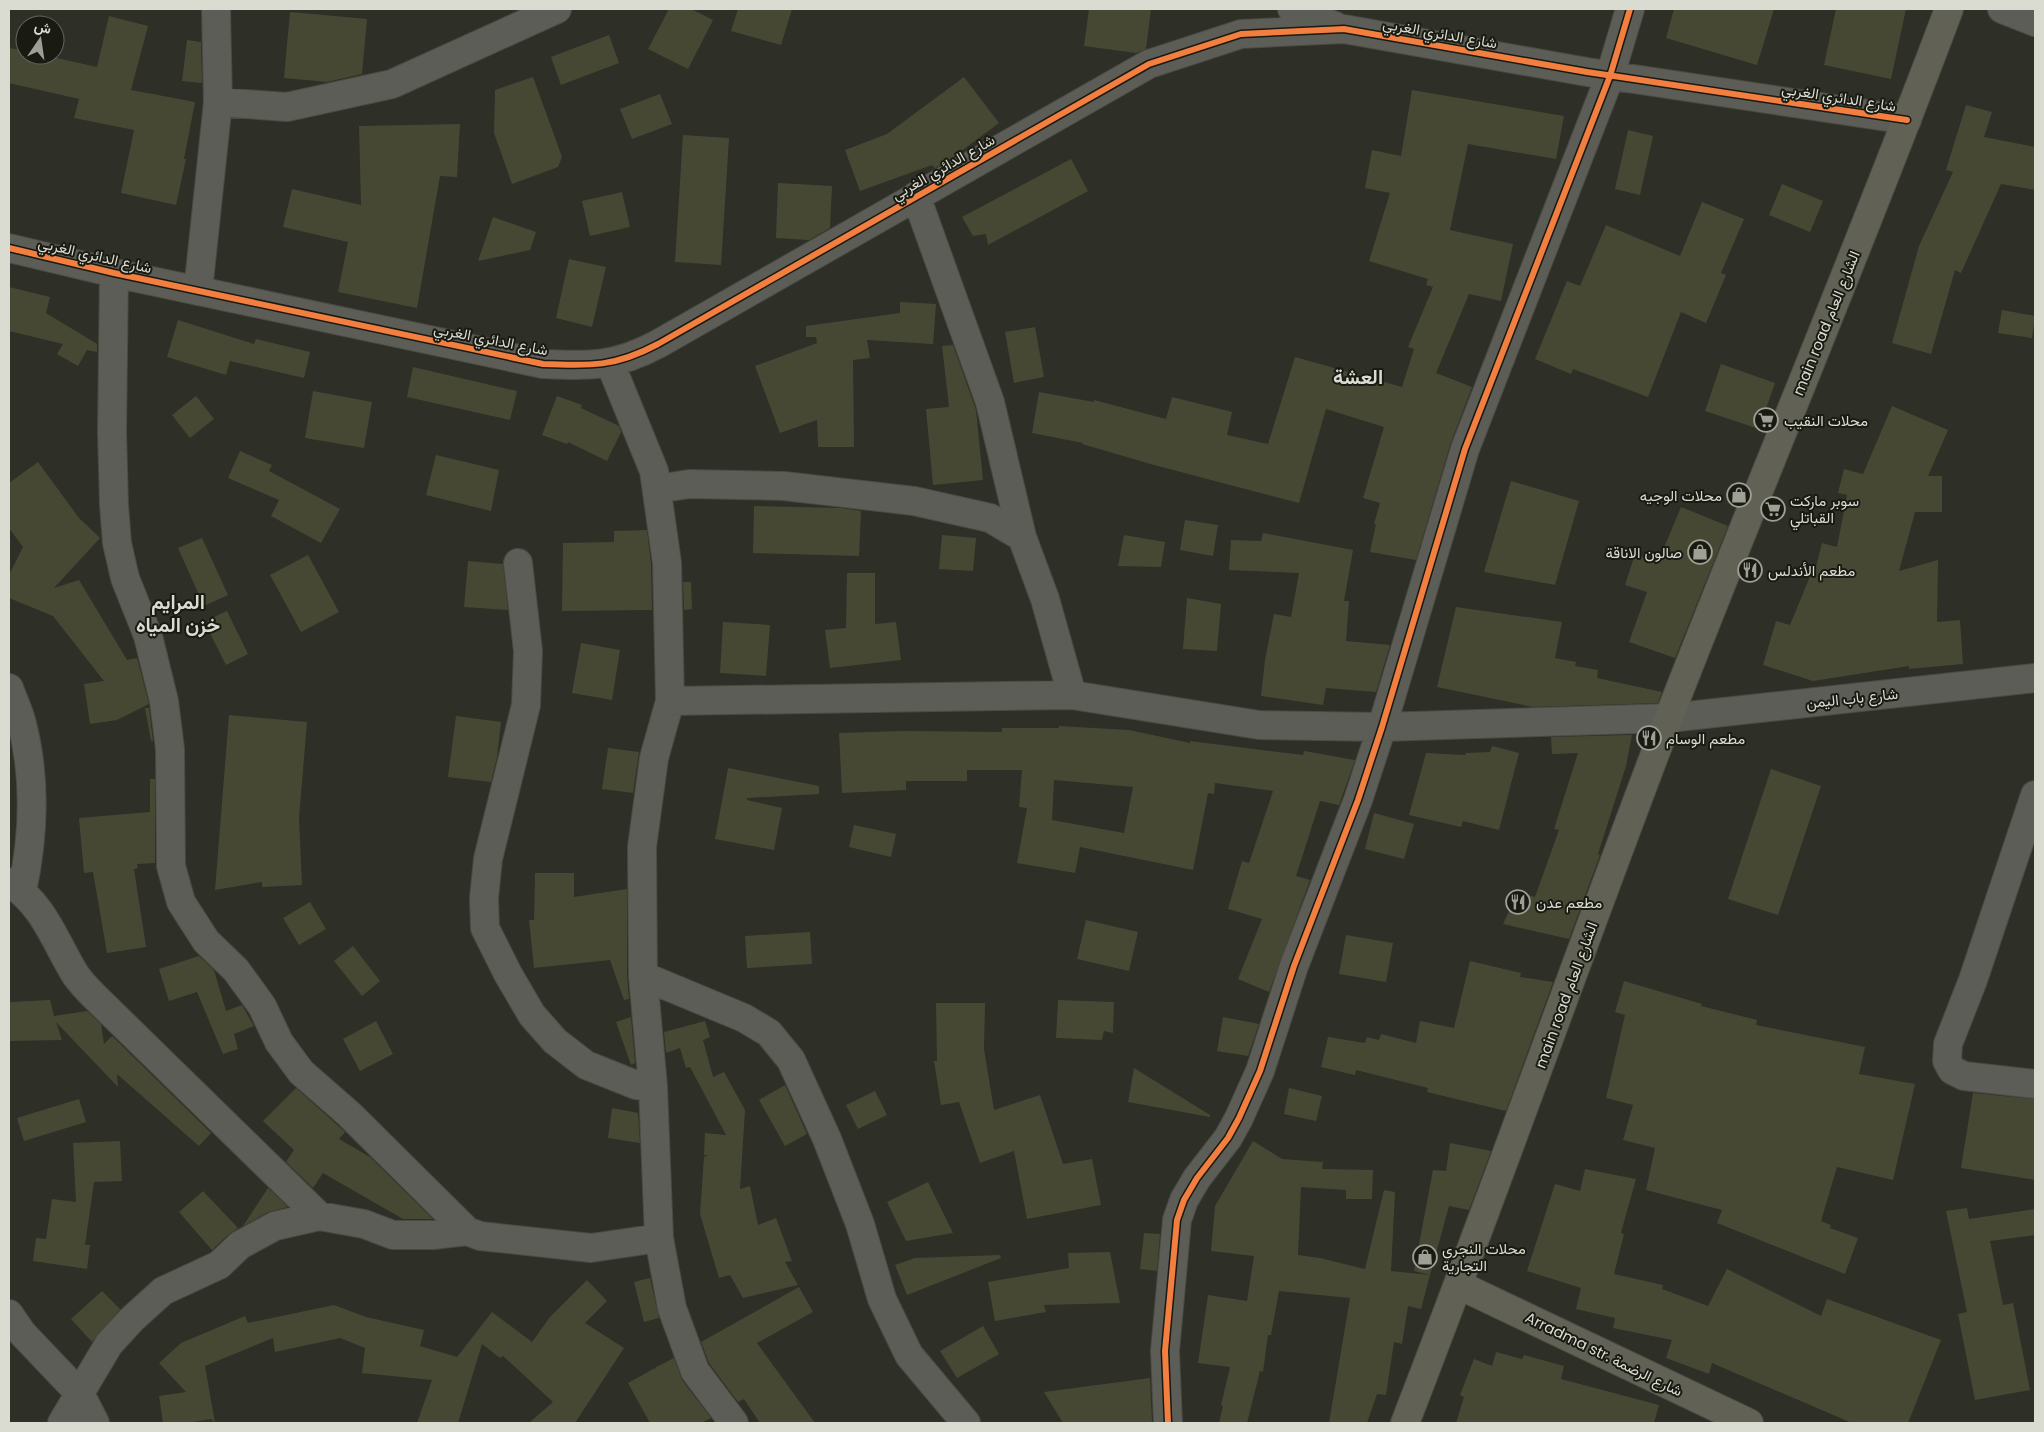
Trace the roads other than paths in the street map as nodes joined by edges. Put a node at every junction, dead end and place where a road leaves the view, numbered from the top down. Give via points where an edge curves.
1 (216, 9) edge
2 (558, 9) edge
3 (1292, 9) edge
4 (1630, 9) edge
5 (1949, 9) edge
6 (2002, 9) edge
7 (2035, 22) edge
8 (1344, 29) junction
9 (1610, 76) junction
10 (218, 102) junction
11 (1907, 120) junction
12 (916, 196) junction
13 (9, 248) edge
14 (114, 273) junction
15 (198, 291) junction
16 (610, 363) junction
17 (657, 489) junction
18 (1022, 537) junction
19 (518, 563) dead end
20 (2035, 678) edge
21 (9, 688) edge
22 (1072, 695) junction
23 (670, 701) junction
24 (1669, 718) junction
25 (1382, 727) junction
26 (2035, 795) edge
27 (15, 886) edge
28 (643, 976) junction
29 (2035, 1084) edge
30 (653, 1087) junction
31 (319, 1216) junction
32 (467, 1232) junction
33 (659, 1238) junction
34 (1459, 1285) junction
35 (9, 1314) edge
36 (80, 1394) junction
37 (62, 1423) edge
38 (95, 1423) edge
39 (734, 1423) edge
40 (966, 1423) edge
41 (1168, 1423) edge
42 (1405, 1423) edge
43 (1749, 1423) edge

1 - 10 street
2 - 10 street via 392,84 287,107
3 - 8 street
4 - 9 street
5 - 11 main road, main road الشارع العام
6 - 7 street
8 - 9 street, شارع الدائري الغربي
8 - 12 street, شارع الدائري الغربي via 1240,34 1149,64
9 - 11 street, شارع الدائري الغربي
9 - 25 street via 1465,449
10 - 15 street
11 - 24 main road, main road الشارع العام
12 - 16 street, شارع الدائري الغربي via 658,344
12 - 18 street via 990,402
13 - 14 street, شارع الدائري الغربي
14 - 15 street, شارع الدائري الغربي
14 - 32 street via 112,432 117,543 125,578 148,636 164,701 170,748 171,866 181,902 206,941 236,970 262,1006 280,1042 301,1072 349,1114
15 - 16 street, شارع الدائري الغربي via 543,364
16 - 17 street via 654,470
17 - 18 street via 689,484 784,486 914,501 990,518
17 - 23 street via 667,563
18 - 22 street via 1045,598
19 - 30 street via 528,651 526,705 488,859 485,928 532,1015 555,1041 586,1065 636,1085
20 - 24 street, شارع باب اليمن
21 - 27 street via 21,720 30,767 32,818 28,863
22 - 23 street, شارع باب اليمن
22 - 25 street, شارع باب اليمن via 1259,725
23 - 28 street via 654,758 642,847
24 - 25 street, شارع باب اليمن
24 - 34 main road, main road الشارع العام
25 - 41 street via 1358,800 1294,966 1260,1071 1228,1138 1197,1178 1177,1220 1165,1352
26 - 29 street via 1948,1044 1947,1061 1952,1070 1964,1076
27 - 31 street via 47,920 73,971 94,996
28 - 30 street
28 - 40 street via 744,1018 769,1033 791,1060 860,1224 882,1299 910,1355
30 - 33 street
31 - 32 street via 364,1224 393,1236
31 - 36 street via 275,1226 240,1246 219,1265 164,1291 109,1344
32 - 33 street via 591,1248
33 - 39 street via 672,1308 695,1371
34 - 42 main road, main road الشارع العام
34 - 43 main road, Arradma str. شارع الرضمة
35 - 36 street via 22,1333
36 - 37 street
36 - 38 street

